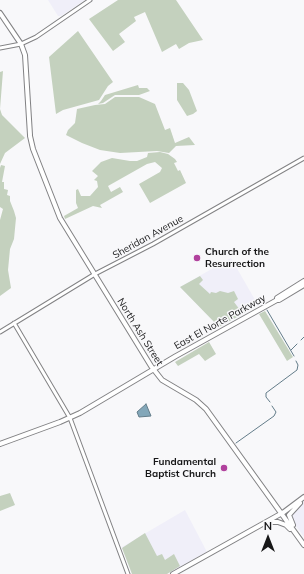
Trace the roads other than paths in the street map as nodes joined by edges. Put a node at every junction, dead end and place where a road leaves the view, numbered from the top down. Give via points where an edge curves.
1 (90, 0) edge
2 (0, 13) edge
3 (21, 44) junction
4 (0, 48) edge
5 (304, 158) edge
6 (95, 274) junction
7 (304, 281) edge
8 (304, 284) edge
9 (276, 300) junction
10 (14, 323) junction
11 (0, 332) edge
12 (153, 369) junction
13 (70, 418) junction
14 (0, 444) edge
15 (304, 497) edge
16 (281, 513) junction
17 (298, 537) junction
18 (237, 538) junction
19 (304, 545) edge
20 (128, 574) edge
21 (174, 574) edge

1 - 3 street via 36,37
2 - 3 main road, North Ash Street
3 - 4 street
3 - 6 main road, North Ash Street via 25,55 33,149 57,212
5 - 6 street, Sheridan Avenue via 148,247
6 - 10 street, Sheridan Avenue
6 - 12 main road, North Ash Street
7 - 9 main road, East El Norte Parkway
8 - 9 main road, East El Norte Parkway
9 - 12 main road, East El Norte Parkway
10 - 11 street, Sheridan Avenue
10 - 13 street
12 - 13 main road, East El Norte Parkway
12 - 16 main road, North Ash Street via 166,383 196,400 206,409
13 - 14 main road, East El Norte Parkway
13 - 20 street
15 - 16 main road
15 - 17 main road via 289,516
16 - 17 main road, North Ash Street
16 - 18 main road
17 - 18 main road via 286,525 274,522
17 - 19 main road, North Ash Street
18 - 21 main road

